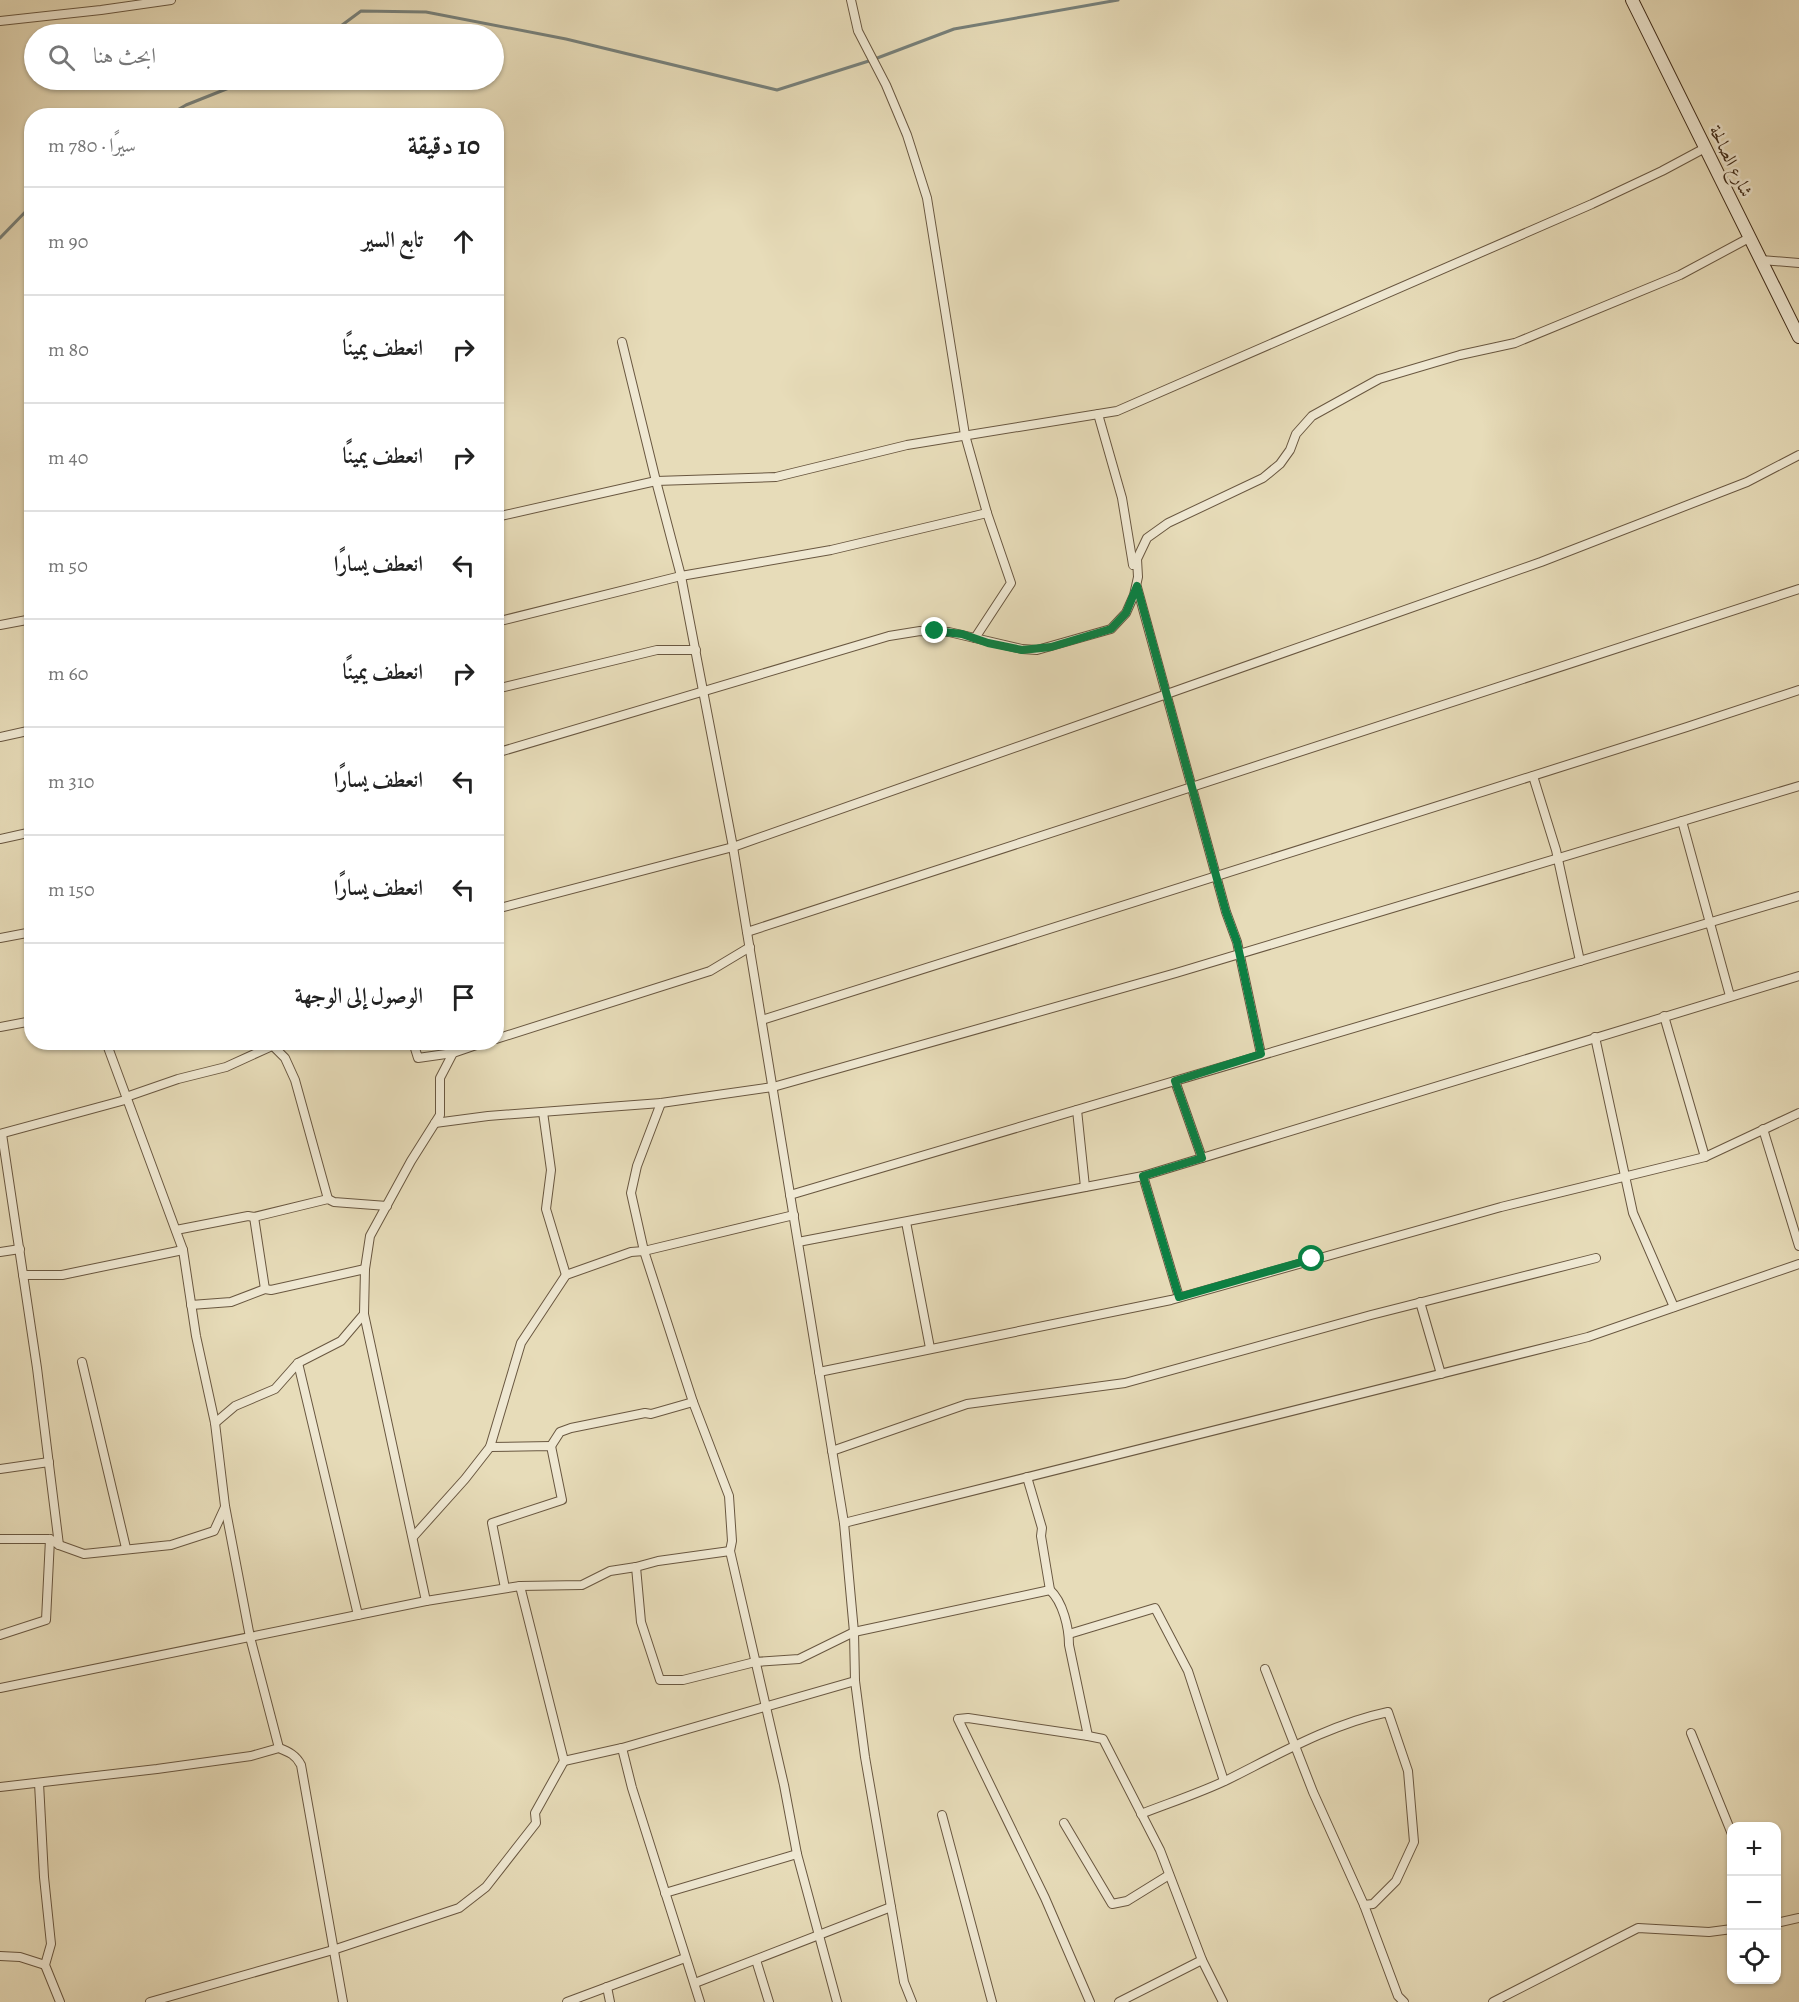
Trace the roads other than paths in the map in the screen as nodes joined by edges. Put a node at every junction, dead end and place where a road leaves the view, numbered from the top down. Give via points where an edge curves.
1 (171, 0) edge
2 (851, 0) edge
3 (1632, 0) edge
4 (0, 21) edge
5 (1705, 148) junction
6 (1749, 238) junction
7 (1761, 260) junction
8 (1799, 263) edge
9 (1799, 337) edge
10 (622, 342) dead end
11 (1098, 414) junction
12 (965, 435) junction
13 (1799, 455) edge
14 (656, 481) junction
15 (987, 513) junction
16 (504, 515) edge
17 (681, 576) junction
18 (1137, 586) junction
19 (1799, 589) edge
20 (24, 620) edge
21 (504, 620) edge
22 (0, 625) edge
23 (975, 638) junction
24 (696, 650) junction
25 (504, 687) edge
26 (1799, 690) edge
27 (704, 692) junction
28 (1167, 694) junction
29 (24, 732) edge
30 (0, 737) edge
31 (504, 751) edge
32 (1533, 776) junction
33 (1799, 786) edge
34 (1193, 787) junction
35 (1682, 821) junction
36 (24, 834) edge
37 (0, 839) edge
38 (733, 847) junction
39 (1557, 859) junction
40 (1217, 876) junction
41 (1799, 896) edge
42 (504, 907) edge
43 (1710, 923) junction
44 (747, 932) junction
45 (24, 934) edge
46 (0, 938) edge
47 (750, 947) junction
48 (1239, 954) junction
49 (1580, 961) junction
50 (1799, 976) edge
51 (1730, 996) junction
52 (1664, 1016) junction
53 (762, 1020) junction
54 (24, 1022) edge
55 (0, 1027) edge
56 (504, 1036) edge
57 (1595, 1037) junction
58 (109, 1050) edge
59 (259, 1050) edge
60 (277, 1050) edge
61 (416, 1050) edge
62 (462, 1050) edge
63 (453, 1053) junction
64 (1261, 1054) junction
65 (1175, 1081) junction
66 (772, 1087) junction
67 (126, 1097) junction
68 (661, 1103) junction
69 (1077, 1110) junction
70 (543, 1112) junction
71 (1799, 1113) edge
72 (435, 1123) junction
73 (1763, 1129) junction
74 (1, 1134) edge
75 (1705, 1157) junction
76 (1202, 1158) junction
77 (1143, 1176) junction
78 (1626, 1177) junction
79 (1085, 1187) junction
80 (790, 1195) junction
81 (328, 1199) junction
82 (387, 1206) junction
83 (794, 1215) junction
84 (254, 1217) junction
85 (906, 1222) junction
86 (176, 1230) junction
87 (798, 1242) junction
88 (1799, 1246) edge
89 (20, 1250) junction
90 (183, 1250) junction
91 (644, 1251) junction
92 (0, 1252) edge
93 (1596, 1258) dead end
94 (1799, 1264) edge
95 (365, 1269) junction
96 (23, 1275) junction
97 (566, 1275) junction
98 (265, 1288) junction
99 (1179, 1297) junction
100 (1420, 1302) junction
101 (191, 1305) junction
102 (1674, 1307) junction
103 (364, 1314) junction
104 (930, 1348) junction
105 (82, 1362) dead end
106 (298, 1363) junction
107 (819, 1372) junction
108 (1441, 1374) junction
109 (693, 1402) junction
110 (216, 1423) junction
111 (551, 1446) junction
112 (490, 1447) junction
113 (832, 1450) junction
114 (49, 1462) junction
115 (0, 1469) edge
116 (1027, 1477) junction
117 (225, 1506) junction
118 (844, 1523) junction
119 (413, 1537) junction
120 (0, 1539) edge
121 (50, 1539) junction
122 (59, 1545) junction
123 (126, 1548) junction
124 (730, 1551) junction
125 (636, 1567) junction
126 (520, 1586) junction
127 (505, 1588) junction
128 (1050, 1590) junction
129 (426, 1601) junction
130 (358, 1615) junction
131 (854, 1632) junction
132 (1069, 1634) junction
133 (0, 1635) edge
134 (250, 1637) junction
135 (755, 1662) junction
136 (1265, 1669) dead end
137 (855, 1681) junction
138 (0, 1688) edge
139 (765, 1707) junction
140 (1691, 1733) dead end
141 (1088, 1737) junction
142 (1296, 1745) junction
143 (279, 1748) junction
144 (622, 1748) junction
145 (564, 1761) junction
146 (1224, 1781) junction
147 (39, 1783) junction
148 (0, 1787) edge
149 (1141, 1814) junction
150 (942, 1815) dead end
151 (1064, 1823) dead end
152 (1727, 1824) edge
153 (797, 1854) junction
154 (1169, 1875) junction
155 (665, 1893) junction
156 (1364, 1905) junction
157 (891, 1907) junction
158 (1799, 1918) edge
159 (1781, 1922) edge
160 (1727, 1930) edge
161 (819, 1935) junction
162 (333, 1950) junction
163 (0, 1956) edge
164 (685, 1958) junction
165 (756, 1960) junction
166 (1203, 1960) junction
167 (45, 1965) junction
168 (695, 1983) junction
169 (607, 1987) junction
170 (60, 2002) edge
171 (150, 2002) edge
172 (343, 2002) edge
173 (567, 2002) edge
174 (610, 2002) edge
175 (700, 2002) edge
176 (769, 2002) edge
177 (837, 2002) edge
178 (912, 2002) edge
179 (992, 2002) edge
180 (1090, 2002) edge
181 (1119, 2002) edge
182 (1223, 2002) edge
183 (1404, 2002) edge
184 (1493, 2002) edge

1 - 4 street
2 - 12 street via 858,31 903,125 927,198
3 - 5 main road, شارع الصالحة
5 - 6 main road, شارع الصالحة
5 - 11 street via 1593,204 1117,411
6 - 7 main road, شارع الصالحة
6 - 18 street via 1680,275 1515,343 1379,379 1312,416 1296,434 1280,464 1263,478 1153,532 1137,559
7 - 8 street
7 - 9 main road, شارع الصالحة
10 - 14 street
11 - 12 street
11 - 18 street via 1122,498
12 - 14 street via 776,477
12 - 15 street
13 - 28 street via 1747,482 1541,562
14 - 16 street
14 - 17 street
15 - 17 street via 831,550
15 - 23 street via 1011,583
17 - 21 street
17 - 24 street
18 - 23 street via 1126,613 1111,629 1037,650
18 - 28 street
19 - 34 street
20 - 22 street
23 - 27 street via 935,631 889,636
24 - 25 street via 657,650
24 - 27 street
26 - 32 street
27 - 31 street
27 - 38 street
28 - 34 street
28 - 38 street
29 - 30 street
32 - 39 street
32 - 40 street
33 - 35 street
34 - 40 street
34 - 44 street
35 - 39 street
35 - 43 street
36 - 37 street
38 - 42 street
38 - 44 street
39 - 48 street
39 - 49 street
40 - 48 street
40 - 53 street
41 - 43 street
43 - 49 street
43 - 51 street
44 - 47 street
45 - 46 street
47 - 53 street
47 - 56 street via 710,971
48 - 64 street
48 - 66 street
49 - 64 street
50 - 51 street
51 - 52 street
52 - 57 street
52 - 75 street
53 - 66 street
54 - 55 street
57 - 76 street
57 - 78 street
58 - 67 street
59 - 67 street via 226,1066
60 - 81 street via 295,1080
61 - 63 street via 418,1058
62 - 63 street
63 - 72 street via 441,1078 440,1115
64 - 65 street
65 - 69 street
65 - 76 street
66 - 68 street
66 - 80 street
67 - 74 street
67 - 86 street
68 - 70 street
68 - 91 street via 631,1193
69 - 79 street
69 - 80 street
70 - 72 street
70 - 97 street via 551,1170 546,1209
71 - 73 street
72 - 82 street
73 - 75 street
73 - 88 street
74 - 89 street
75 - 78 street
76 - 77 street
77 - 79 street
77 - 99 street
78 - 99 street via 1501,1207
78 - 102 street via 1634,1213
79 - 85 street
80 - 83 street
81 - 82 street
81 - 84 street
82 - 95 street via 370,1236
83 - 87 street
83 - 91 street
84 - 86 street
84 - 98 street
85 - 87 street
85 - 104 street
86 - 90 street
87 - 107 street
89 - 92 street
89 - 96 street
90 - 96 street via 62,1275
90 - 101 street
91 - 97 street
91 - 109 street
93 - 100 street
94 - 102 street
95 - 98 street via 271,1290
95 - 103 street
96 - 114 street
97 - 112 street via 521,1343
98 - 101 street via 231,1302
99 - 104 street
100 - 108 street
100 - 113 street via 1125,1383 967,1404
101 - 110 street
102 - 108 street via 1588,1337
103 - 106 street via 341,1341
103 - 119 street
104 - 107 street
105 - 123 street
106 - 110 street via 275,1389 235,1406
106 - 130 street
107 - 113 street
108 - 116 street
109 - 111 street via 571,1428 560,1432
109 - 124 street via 729,1496
110 - 117 street
111 - 112 street
111 - 127 street via 562,1500 492,1523
112 - 119 street
113 - 118 street
114 - 115 street
114 - 122 street
116 - 118 street
116 - 128 street via 1042,1528
117 - 123 street via 214,1531 171,1545
117 - 134 street
118 - 131 street
119 - 129 street
120 - 121 street
121 - 122 street
121 - 133 street via 46,1620
122 - 123 street via 84,1554
124 - 125 street
124 - 135 street
125 - 126 street via 610,1571 582,1585
125 - 135 street via 641,1622 660,1680 683,1680
126 - 127 street
126 - 145 street
127 - 129 street
128 - 131 street
128 - 132 street via 1056,1595
129 - 130 street
130 - 134 street
131 - 135 street via 799,1659
131 - 137 street
132 - 141 street
132 - 146 street via 1155,1608 1188,1671
134 - 138 street
134 - 143 street
135 - 139 street
136 - 142 street
137 - 139 street
137 - 157 street
139 - 144 street
139 - 153 street
140 - 152 street
141 - 149 street via 1102,1739
141 - 180 street via 957,1719 1045,1898
142 - 146 street
142 - 156 street
142 - 156 street via 1388,1712 1408,1772 1414,1842 1396,1881 1373,1904
143 - 147 street via 251,1756
143 - 162 street via 297,1757 301,1765
144 - 145 street
144 - 155 street
145 - 162 street via 535,1813 536,1823 486,1887 459,1908
146 - 149 street
147 - 148 street
147 - 167 street via 51,1944
149 - 154 street
150 - 179 street
151 - 154 street via 1112,1904 1127,1900
153 - 155 street
153 - 161 street
154 - 166 street
155 - 164 street
156 - 183 street via 1398,1996
157 - 161 street
157 - 178 street via 904,1982
158 - 159 street
160 - 184 street via 1638,1928
161 - 165 street
161 - 177 street
162 - 171 street
162 - 172 street
163 - 167 street
164 - 168 street
164 - 169 street
165 - 168 street
165 - 176 street
166 - 181 street
166 - 182 street
167 - 170 street
168 - 175 street
169 - 173 street
169 - 174 street

